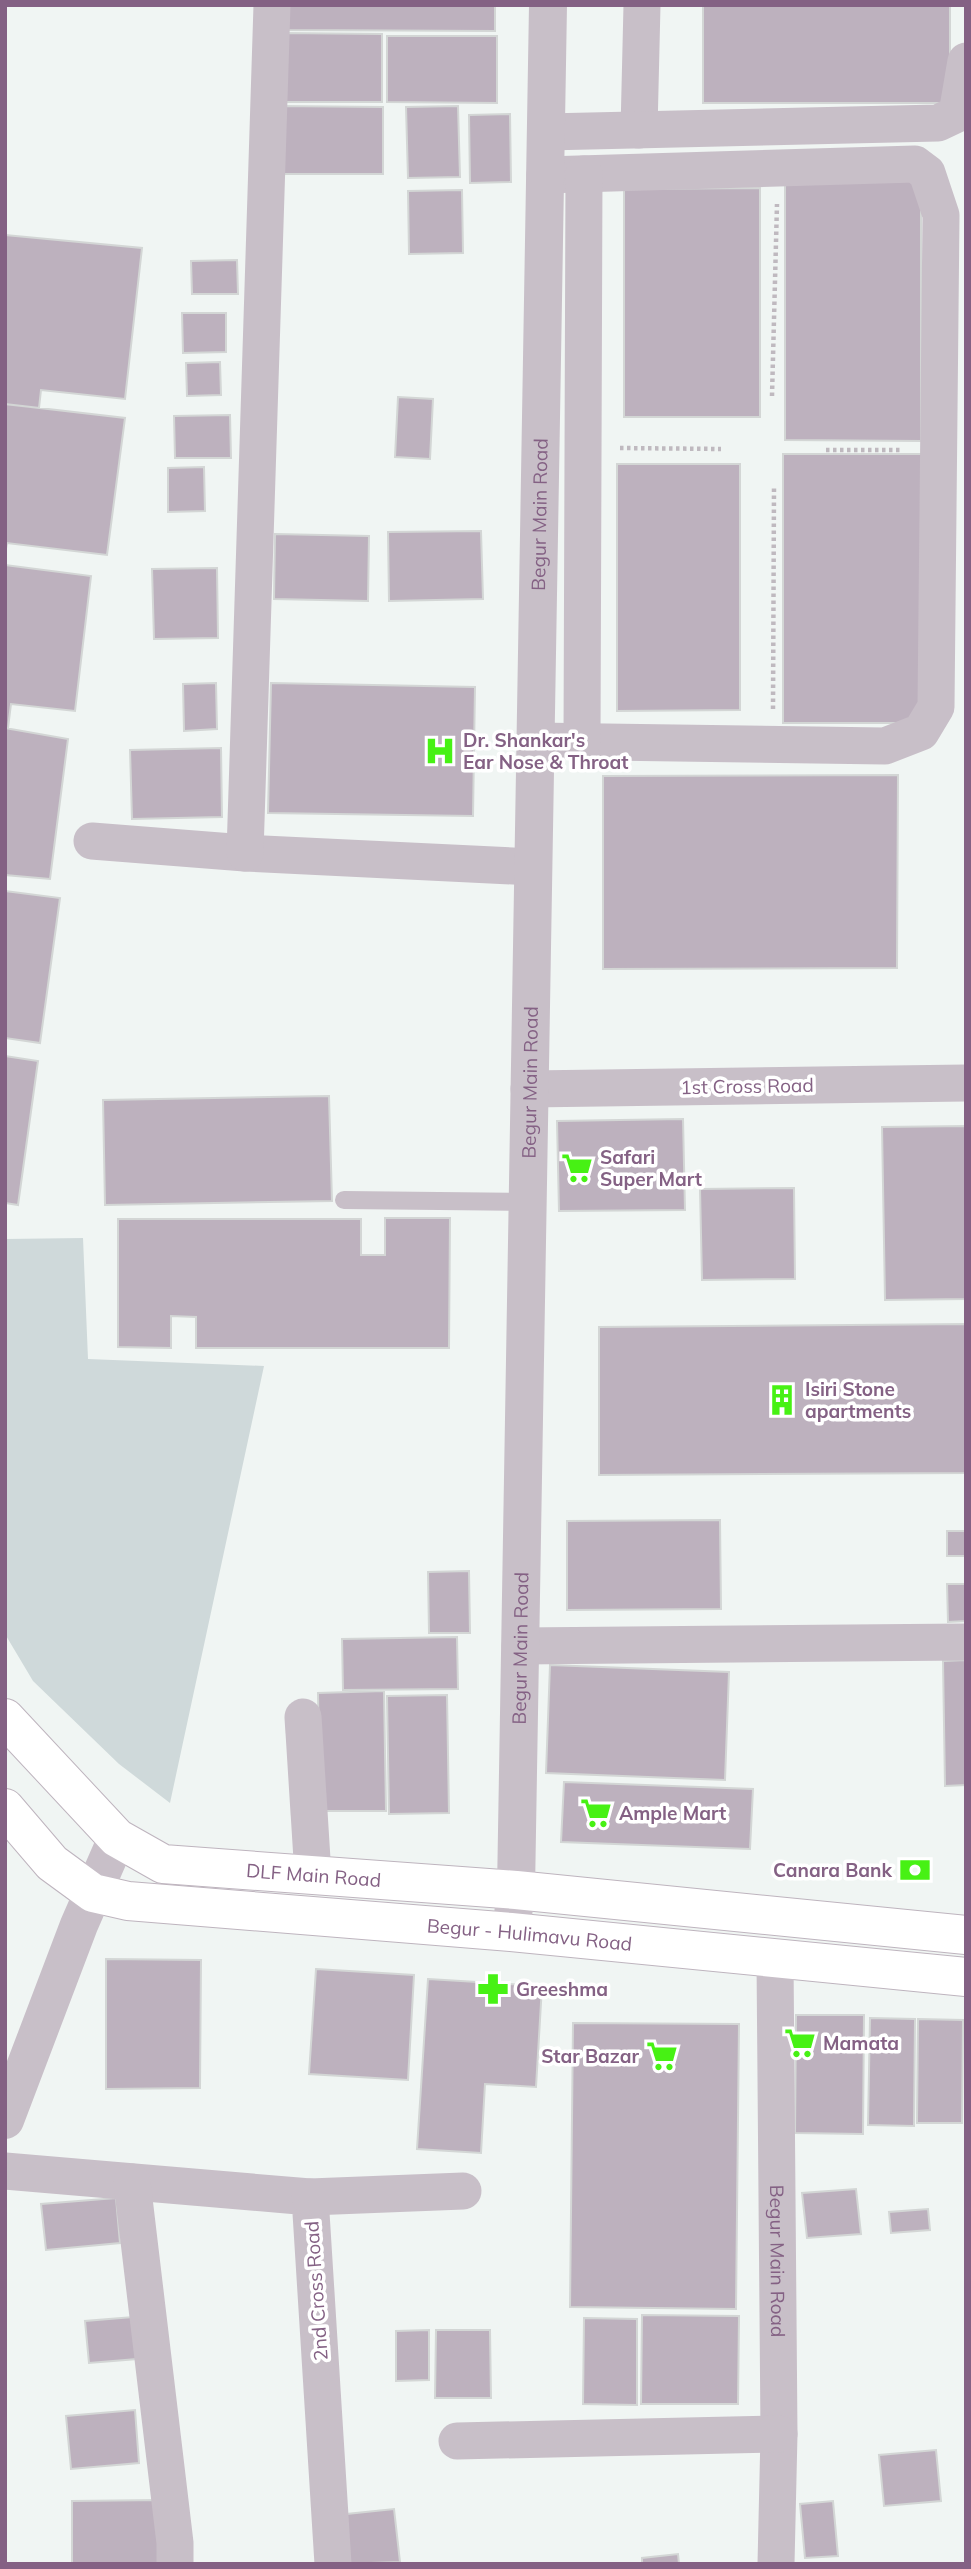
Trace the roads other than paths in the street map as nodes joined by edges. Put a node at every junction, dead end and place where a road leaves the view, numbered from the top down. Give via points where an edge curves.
1 (272, 5) edge
2 (548, 5) edge
3 (642, 5) edge
4 (966, 61) edge
5 (639, 130) junction
6 (545, 132) junction
7 (584, 174) junction
8 (545, 175) junction
9 (535, 741) junction
10 (582, 741) junction
11 (92, 841) dead end
12 (245, 853) junction
13 (533, 867) junction
14 (966, 1083) edge
15 (529, 1089) junction
16 (344, 1200) dead end
17 (527, 1202) junction
18 (966, 1642) edge
19 (520, 1646) junction
20 (303, 1717) dead end
21 (5, 1718) edge
22 (5, 1808) edge
23 (117, 1838) junction
24 (313, 1875) junction
25 (516, 1890) junction
26 (93, 1893) junction
27 (511, 1932) junction
28 (966, 1935) edge
29 (775, 1960) junction
30 (966, 1977) edge
31 (5, 2120) edge
32 (5, 2171) edge
33 (132, 2182) junction
34 (463, 2191) dead end
35 (310, 2197) junction
36 (779, 2434) junction
37 (457, 2441) dead end
38 (175, 2564) edge
39 (333, 2564) edge
40 (776, 2564) edge

1 - 12 street
2 - 6 street, Begur Main Road
3 - 5 street
4 - 5 street via 957,114 938,122
5 - 6 street
6 - 8 street, Begur Main Road
7 - 8 street
7 - 10 street
7 - 10 street via 915,164 927,173 941,215 936,707 921,732 885,746
8 - 9 street, Begur Main Road
9 - 10 street
9 - 13 street, Begur Main Road
11 - 12 street
12 - 13 street
13 - 15 street, Begur Main Road
14 - 15 street, 1st Cross Road
15 - 17 street, Begur Main Road
16 - 17 lane
17 - 19 street, Begur Main Road
18 - 19 street
19 - 25 street, Begur Main Road
20 - 24 street
21 - 23 main road, DLF Main Road
22 - 26 main road via 52,1863
23 - 24 main road, DLF Main Road via 163,1864
23 - 26 street
24 - 25 main road, DLF Main Road
25 - 27 street, Begur Main Road
25 - 28 main road
26 - 27 main road, Begur - Hulimavu Road via 128,1901
26 - 31 street
27 - 29 main road, Begur - Hulimavu Road
29 - 30 main road, Begur - Hulimavu Road
29 - 36 street, Begur Main Road
32 - 33 street, 2nd Cross Road
33 - 35 street, 2nd Cross Road
33 - 38 street
34 - 35 street
35 - 39 street, 2nd Cross Road
36 - 37 street
36 - 40 street, Begur Main Road

